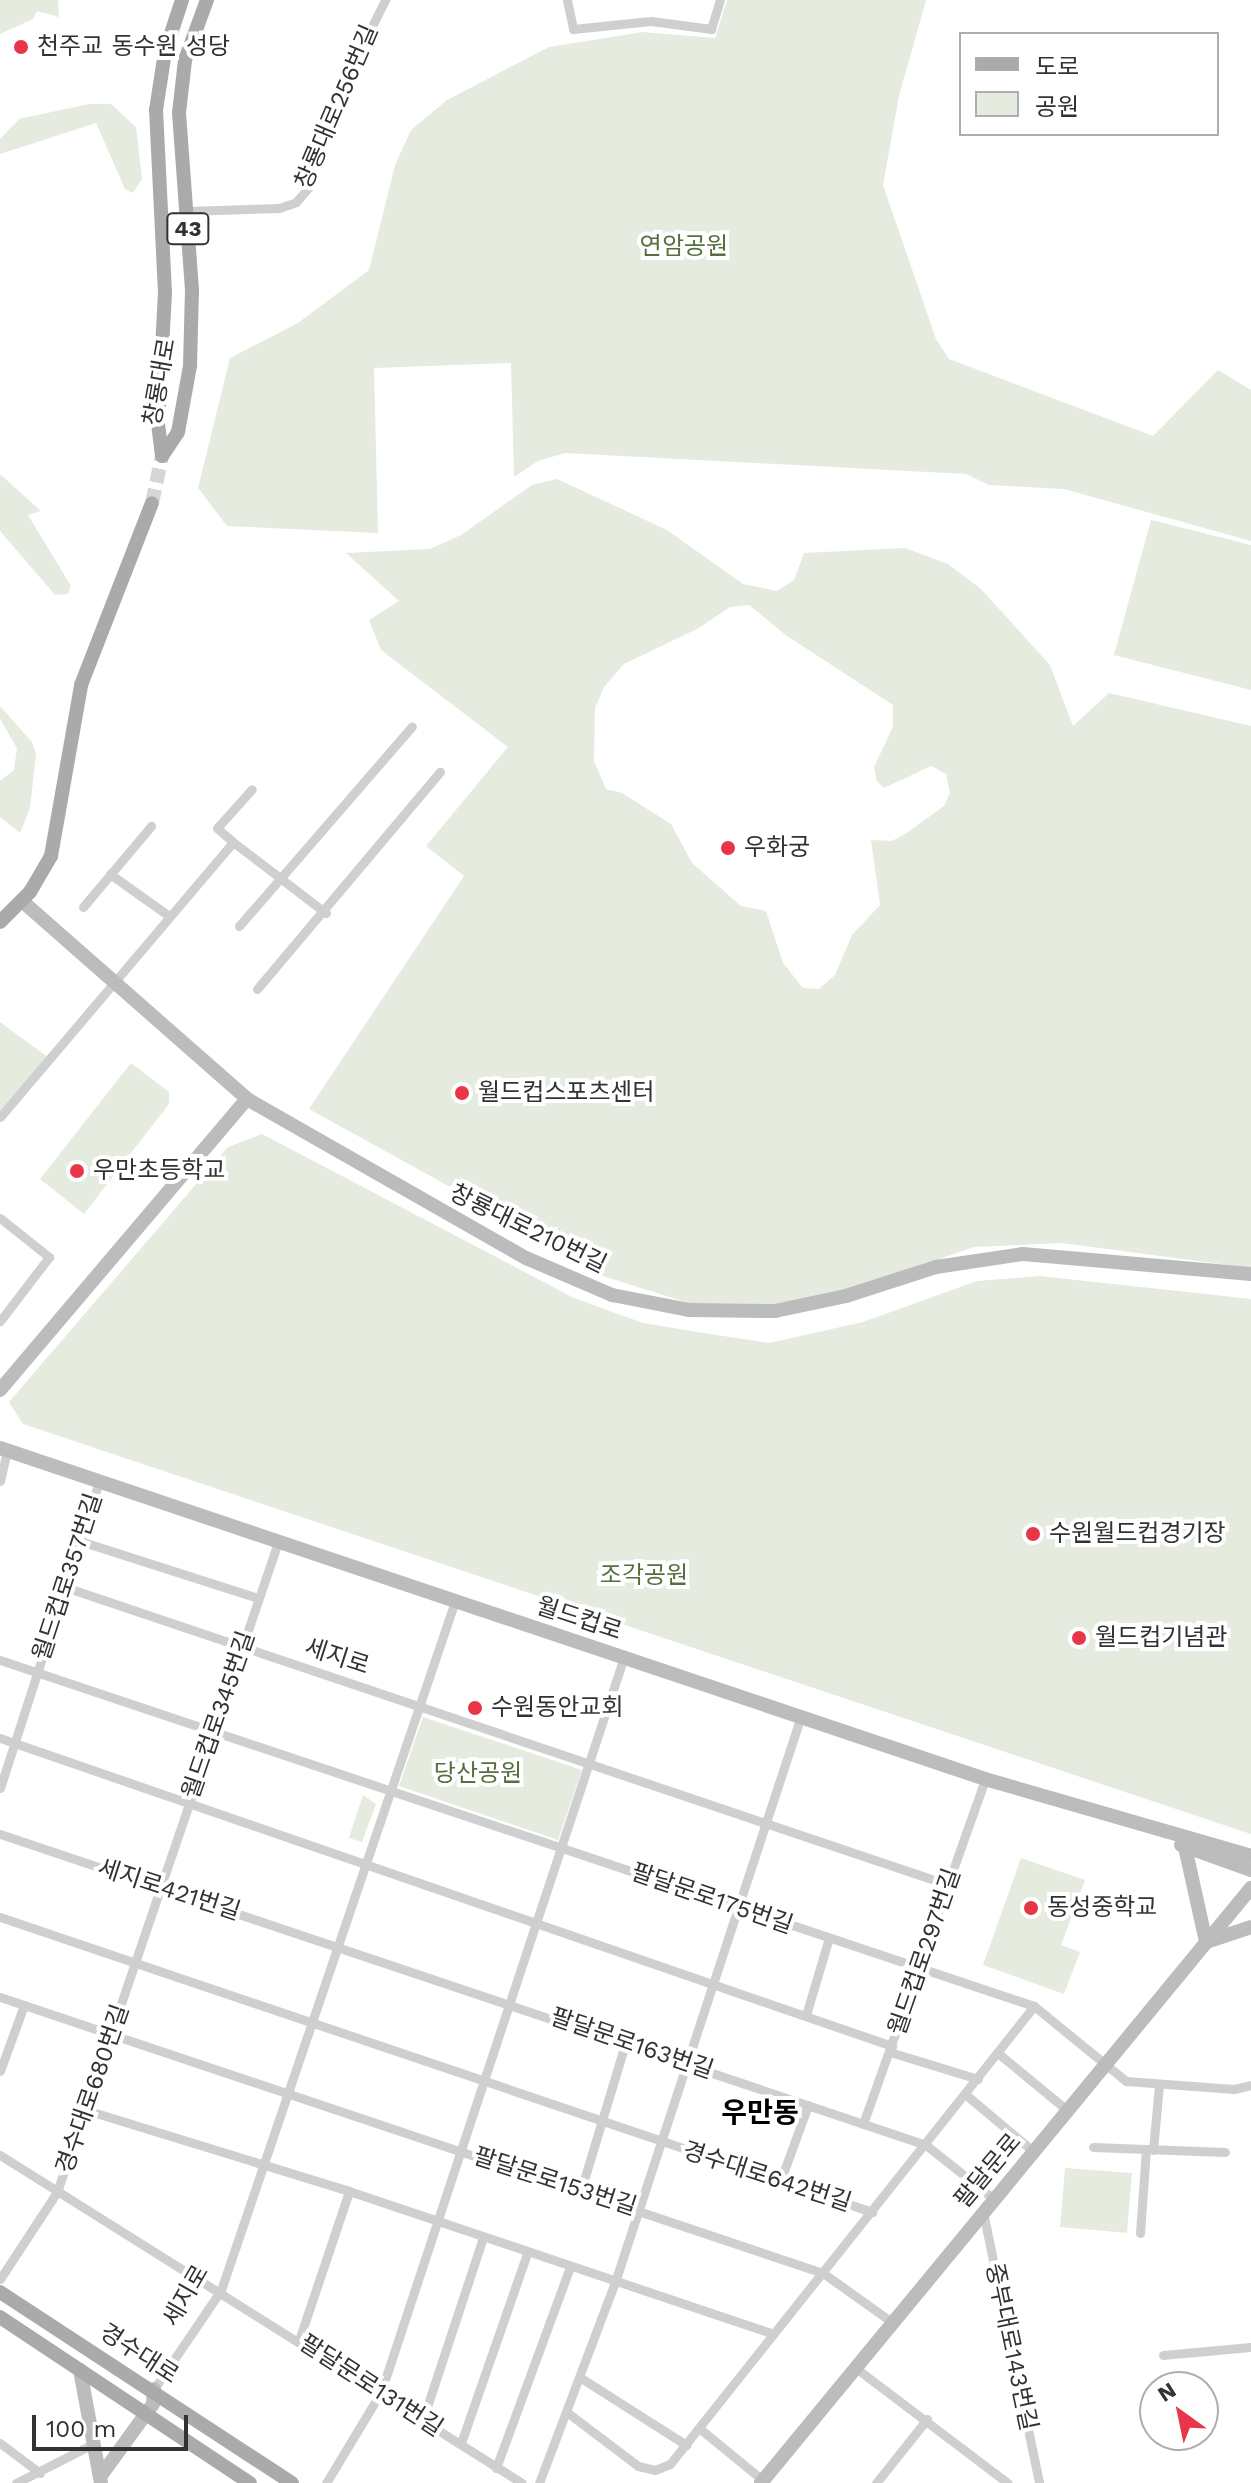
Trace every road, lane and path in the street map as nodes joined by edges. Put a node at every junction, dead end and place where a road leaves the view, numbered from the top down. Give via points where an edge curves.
1 (182, 0) edge
2 (207, 0) edge
3 (385, 0) edge
4 (567, 0) edge
5 (720, 0) edge
6 (187, 211) junction
7 (152, 503) tunnel mouth
8 (412, 726) dead end
9 (440, 772) dead end
10 (252, 789) dead end
11 (151, 826) dead end
12 (233, 842) junction
13 (110, 874) junction
14 (282, 879) junction
15 (22, 901) junction
16 (83, 907) dead end
17 (326, 913) junction
18 (169, 916) junction
19 (0, 922) edge
20 (239, 926) dead end
21 (114, 980) junction
22 (257, 989) dead end
23 (247, 1099) junction
24 (0, 1117) edge
25 (4, 1221) edge
26 (0, 1233) edge
27 (1251, 1274) edge
28 (0, 1321) edge
29 (0, 1390) edge
30 (4, 1449) edge
31 (0, 1481) edge
32 (99, 1482) junction
33 (80, 1541) junction
34 (278, 1542) junction
35 (65, 1587) junction
36 (258, 1598) junction
37 (455, 1601) junction
38 (242, 1648) junction
39 (624, 1657) junction
40 (0, 1660) edge
41 (37, 1673) junction
42 (418, 1707) junction
43 (801, 1716) junction
44 (214, 1729) junction
45 (0, 1738) edge
46 (15, 1743) junction
47 (588, 1766) junction
48 (985, 1779) junction
49 (0, 1788) edge
50 (390, 1790) junction
51 (189, 1804) junction
52 (1145, 1826) junction
53 (765, 1827) junction
54 (0, 1834) edge
55 (1185, 1847) junction
56 (561, 1848) junction
57 (1251, 1856) edge
58 (366, 1862) junction
59 (1251, 1870) edge
60 (949, 1885) junction
61 (160, 1887) junction
62 (1251, 1888) edge
63 (738, 1909) junction
64 (0, 1917) edge
65 (537, 1921) junction
66 (1251, 1927) edge
67 (829, 1938) junction
68 (1206, 1942) junction
69 (337, 1946) junction
70 (136, 1962) junction
71 (917, 1967) junction
72 (714, 1982) junction
73 (0, 1997) edge
74 (510, 2003) junction
75 (24, 2005) junction
76 (1034, 2006) junction
77 (806, 2015) junction
78 (310, 2023) junction
79 (113, 2032) junction
80 (626, 2041) junction
81 (891, 2049) junction
82 (999, 2054) junction
83 (688, 2062) junction
84 (1103, 2067) junction
85 (0, 2071) edge
86 (978, 2079) junction
87 (484, 2083) junction
88 (1159, 2085) junction
89 (1251, 2085) edge
90 (287, 2091) junction
91 (965, 2094) junction
92 (808, 2105) junction
93 (86, 2110) junction
94 (1067, 2110) junction
95 (599, 2122) junction
96 (863, 2124) junction
97 (661, 2143) junction
98 (926, 2145) junction
99 (1093, 2147) dead end
100 (1149, 2150) junction
101 (461, 2151) junction
102 (1033, 2151) junction
103 (1225, 2152) dead end
104 (0, 2155) edge
105 (264, 2166) junction
106 (780, 2182) junction
107 (581, 2190) junction
108 (349, 2191) junction
109 (57, 2192) junction
110 (994, 2199) junction
111 (639, 2209) junction
112 (872, 2212) junction
113 (982, 2212) junction
114 (437, 2223) junction
115 (1140, 2233) dead end
116 (483, 2238) junction
117 (527, 2253) junction
118 (570, 2267) junction
119 (823, 2273) junction
120 (0, 2279) edge
121 (615, 2282) junction
122 (221, 2290) junction
123 (0, 2292) edge
124 (0, 2317) edge
125 (893, 2323) junction
126 (774, 2334) junction
127 (299, 2340) junction
128 (1251, 2347) edge
129 (1163, 2355) dead end
130 (857, 2369) junction
131 (80, 2370) junction
132 (581, 2378) junction
133 (154, 2389) junction
134 (381, 2392) junction
135 (568, 2413) junction
136 (145, 2415) junction
137 (423, 2419) junction
138 (927, 2419) junction
139 (699, 2428) junction
140 (0, 2443) edge
141 (461, 2443) junction
142 (91, 2445) junction
143 (686, 2445) junction
144 (496, 2468) junction
145 (40, 2473) junction
146 (100, 2480) edge
147 (881, 2481) edge
148 (763, 2482) edge
149 (16, 2483) edge
150 (250, 2483) edge
151 (292, 2483) edge
152 (326, 2483) edge
153 (522, 2483) edge
154 (539, 2483) edge
155 (1008, 2483) edge
156 (1039, 2483) edge

1 - 6 main road, 창룡대로 / 43 via 165,52 156,110 165,293 158,422 162,456 178,432 190,366
2 - 6 main road, 창룡대로 / 43 via 193,32 181,85
3 - 6 street, 창룡대로256번길 via 332,106 308,188 296,202 279,208
4 - 5 street via 573,29 651,21 711,29
7 - 15 main road via 81,685 51,856
8 - 14 street
9 - 17 street
10 - 12 street via 217,828
11 - 13 street
12 - 14 street
12 - 18 street
13 - 16 street
13 - 18 street
14 - 17 street
14 - 20 street
15 - 19 main road
15 - 21 street, 창룡대로210번길
17 - 22 street
18 - 21 street
21 - 23 street, 창룡대로210번길
21 - 24 street
23 - 27 street, 창룡대로210번길 via 526,1258 612,1295 660,1306 731,1313 795,1308 936,1267 1014,1255
23 - 29 street
25 - 26 street
25 - 28 street via 49,1257
30 - 31 street
30 - 32 street, 월드컵로
32 - 33 street, 월드컵로357번길
32 - 34 street, 월드컵로
33 - 35 street, 월드컵로357번길
33 - 36 street
34 - 36 street, 월드컵로345번길
34 - 37 street, 월드컵로
35 - 38 street, 세지로
35 - 41 street, 월드컵로357번길
36 - 38 street, 월드컵로345번길
37 - 39 street, 월드컵로
37 - 42 street, 세지로
38 - 42 street, 세지로
38 - 44 street, 월드컵로345번길
39 - 43 street, 월드컵로
39 - 47 street
40 - 41 street
41 - 44 street, 월드컵로357번길
41 - 46 street, 월드컵로357번길
42 - 47 street
42 - 50 street, 세지로
43 - 48 street, 월드컵로
43 - 53 street, 경수대로642번길
44 - 50 street
44 - 51 street, 월드컵로345번길
45 - 46 street
46 - 49 street, 월드컵로357번길
46 - 51 street
47 - 53 street
47 - 56 street
48 - 52 street, 월드컵로
48 - 60 street, 월드컵로297번길
50 - 56 street, 팔달문로175번길
50 - 58 street, 세지로
51 - 58 street
51 - 61 street, 월드컵로345번길
52 - 55 street, 월드컵로
52 - 57 street, 월드컵로
53 - 60 street
53 - 63 street, 경수대로642번길
54 - 61 street, 세지로421번길
55 - 59 street, 월드컵로
55 - 68 street
56 - 63 street, 팔달문로175번길
56 - 65 street
58 - 65 street
58 - 69 street, 세지로
60 - 71 street, 월드컵로297번길
61 - 69 street, 세지로421번길
61 - 70 street, 경수대로680번길
62 - 68 street, 팔달문로
63 - 67 street, 팔달문로175번길
63 - 72 street, 경수대로642번길
64 - 70 street
65 - 72 street
65 - 74 street
66 - 68 street
67 - 71 street, 팔달문로175번길
67 - 77 street
68 - 84 street, 팔달문로
69 - 74 street, 팔달문로163번길
69 - 78 street, 세지로
70 - 78 street
70 - 79 street, 경수대로680번길
71 - 76 street, 팔달문로175번길
71 - 81 street, 월드컵로297번길
72 - 77 street
72 - 83 street, 경수대로642번길
73 - 75 street
74 - 80 street, 팔달문로163번길
74 - 87 street
75 - 79 street
75 - 85 street
76 - 82 street
76 - 84 street, 팔달문로175번길
77 - 81 street
78 - 87 street, 경수대로642번길
78 - 90 street, 세지로
79 - 90 street
79 - 93 street, 경수대로680번길
80 - 83 street, 팔달문로163번길
80 - 95 street
81 - 86 street
81 - 96 street, 월드컵로297번길
82 - 86 street
82 - 94 street
83 - 92 street, 팔달문로163번길
83 - 97 street, 경수대로642번길
84 - 88 street, 팔달문로175번길 via 1126,2081
84 - 94 street, 팔달문로
86 - 91 street
87 - 95 street, 경수대로642번길
87 - 101 street
88 - 89 street, 팔달문로175번길
88 - 100 street
90 - 101 street, 팔달문로153번길
90 - 105 street, 세지로
91 - 98 street
91 - 102 street
92 - 96 street, 팔달문로163번길
92 - 106 street
93 - 105 street
93 - 109 street, 경수대로680번길
94 - 102 street, 팔달문로
95 - 97 street, 경수대로642번길
95 - 107 street
96 - 98 street, 팔달문로163번길
97 - 106 street, 경수대로642번길
97 - 111 street, 경수대로642번길
98 - 110 street, 팔달문로163번길
98 - 112 street
99 - 100 street
100 - 103 street
100 - 115 street
101 - 107 street, 팔달문로153번길
101 - 114 street
102 - 110 street, 팔달문로
104 - 109 street, 팔달문로131번길
105 - 108 street
105 - 122 street, 세지로
106 - 112 street, 경수대로642번길
107 - 111 street, 팔달문로153번길
108 - 114 street
108 - 127 street
109 - 120 street, 경수대로680번길
109 - 122 street, 팔달문로131번길
110 - 113 street, 팔달문로
111 - 119 street, 팔달문로153번길
111 - 121 street, 경수대로642번길
112 - 119 street
113 - 125 street, 팔달문로
113 - 156 street, 중부대로143번길
114 - 116 street
114 - 134 street
116 - 117 street
116 - 137 street
117 - 118 street
117 - 141 street
118 - 121 street
118 - 144 street
119 - 125 street, 팔달문로153번길
119 - 126 street
121 - 126 street
121 - 132 street, 경수대로642번길
122 - 127 street, 팔달문로131번길
122 - 133 street, 세지로
123 - 133 main road, 경수대로
124 - 131 main road, 경수대로
125 - 130 street, 팔달문로
126 - 139 street
127 - 134 street, 팔달문로131번길
128 - 129 street
130 - 138 street
130 - 148 street, 팔달문로
131 - 136 main road, 경수대로
131 - 142 street, 세지로
132 - 135 street, 경수대로642번길
132 - 143 street
133 - 136 street, 세지로
133 - 151 main road, 경수대로
134 - 137 street, 팔달문로131번길
134 - 152 street
135 - 143 street via 638,2466 655,2470 670,2464
135 - 154 street, 경수대로642번길
136 - 146 street, 세지로
136 - 150 main road, 경수대로
137 - 141 street, 팔달문로131번길
138 - 147 street
138 - 155 street
139 - 143 street
139 - 148 street
140 - 145 street
141 - 144 street, 팔달문로131번길
142 - 145 street
142 - 146 street, 세지로
144 - 153 street, 팔달문로131번길
145 - 149 street

